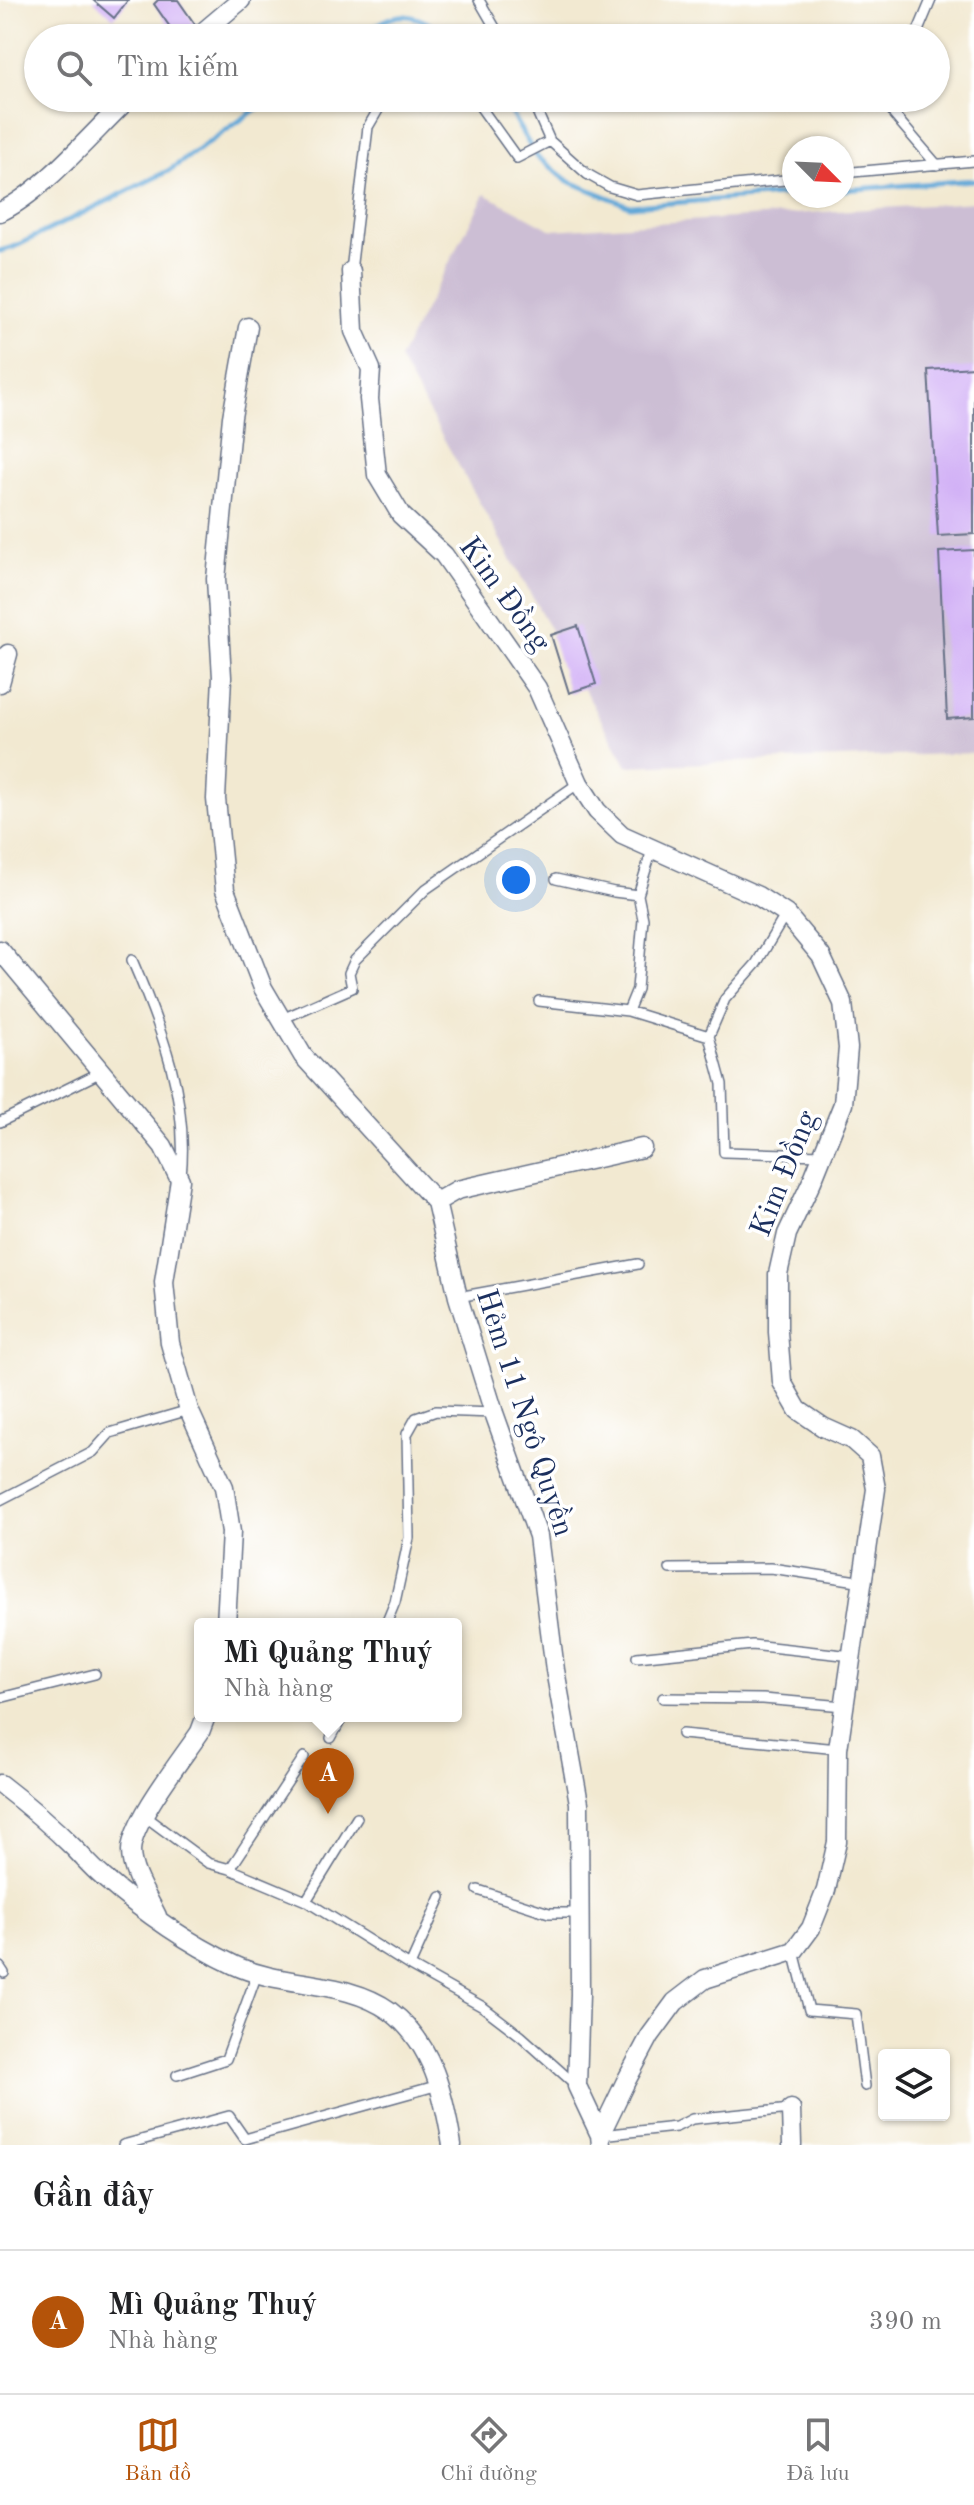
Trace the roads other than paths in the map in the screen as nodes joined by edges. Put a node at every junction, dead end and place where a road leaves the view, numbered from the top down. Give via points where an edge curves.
1 (241, 0) edge
2 (479, 0) edge
3 (931, 0) edge
4 (213, 24) edge
5 (493, 24) edge
6 (921, 24) edge
7 (115, 112) edge
8 (377, 112) edge
9 (484, 112) edge
10 (537, 112) edge
11 (893, 112) edge
12 (550, 141) junction
13 (974, 161) edge
14 (937, 165) junction
15 (854, 172) edge
16 (782, 180) edge
17 (0, 212) edge
18 (351, 271) joint
19 (248, 327) dead end
20 (8, 654) dead end
21 (0, 683) edge
22 (579, 783) junction
23 (652, 850) junction
24 (556, 879) dead end
25 (638, 895) junction
26 (786, 914) junction
27 (0, 950) edge
28 (132, 960) dead end
29 (539, 1001) dead end
30 (628, 1011) junction
31 (282, 1019) junction
32 (709, 1036) junction
33 (99, 1073) junction
34 (0, 1122) edge
35 (642, 1148) dead end
36 (823, 1155) junction
37 (180, 1180) junction
38 (436, 1202) junction
39 (638, 1264) dead end
40 (458, 1297) junction
41 (189, 1410) junction
42 (494, 1413) junction
43 (0, 1500) edge
44 (670, 1569) dead end
45 (864, 1582) junction
46 (226, 1618) edge
47 (388, 1618) edge
48 (852, 1656) junction
49 (637, 1657) dead end
50 (95, 1674) dead end
51 (0, 1698) edge
52 (663, 1698) dead end
53 (844, 1706) junction
54 (204, 1722) edge
55 (340, 1722) edge
56 (682, 1734) dead end
57 (331, 1738) dead end
58 (838, 1749) junction
59 (304, 1757) dead end
60 (0, 1784) edge
61 (143, 1815) junction
62 (357, 1818) dead end
63 (230, 1869) junction
64 (478, 1890) dead end
65 (441, 1897) dead end
66 (306, 1901) junction
67 (579, 1913) junction
68 (159, 1918) junction
69 (794, 1951) junction
70 (410, 1966) junction
71 (257, 1974) junction
72 (177, 2075) dead end
73 (439, 2085) junction
74 (577, 2086) junction
75 (865, 2086) dead end
76 (791, 2109) joint
77 (600, 2140) edge
78 (123, 2145) edge
79 (452, 2145) edge
80 (792, 2145) edge

1 - 4 street
2 - 5 lane
3 - 6 lane
7 - 17 street via 51,175
8 - 18 lane via 368,127
9 - 12 lane via 517,158
10 - 12 lane
11 - 14 lane
12 - 16 lane via 587,174 637,195
13 - 14 lane
14 - 15 lane
18 - 22 street, Kim Đồng via 354,331 371,369 377,475 401,515 444,555 537,688
19 - 31 street, Hẻm 11 Ngô Quyền via 232,417 216,579 222,677 217,825 225,890 263,988
20 - 21 street
22 - 23 street, Kim Đồng via 622,835
22 - 31 lane via 426,889 355,960 349,973 352,988
23 - 25 lane
23 - 26 street, Kim Đồng via 758,896
24 - 25 lane
25 - 30 lane via 643,919 637,989
26 - 32 lane via 756,964 725,999
26 - 36 street, Kim Đồng via 821,956 843,1003 848,1048 843,1104
27 - 33 street
28 - 37 lane via 158,1021 182,1112
29 - 30 lane
30 - 32 lane
31 - 38 street, Hẻm 11 Ngô Quyền via 303,1056
32 - 36 lane via 722,1084 724,1152
33 - 34 lane
33 - 37 street via 163,1146
35 - 38 street via 457,1190
36 - 45 street, Kim Đồng via 787,1234 778,1274 782,1382 798,1410 870,1456 876,1489
37 - 41 street via 164,1282 170,1343
38 - 40 street, Hẻm 11 Ngô Quyền
39 - 40 lane
40 - 42 street, Hẻm 11 Ngô Quyền
41 - 43 lane via 110,1433 93,1452
41 - 46 street via 224,1487 231,1532
42 - 47 lane via 436,1411 416,1418 407,1434 409,1538
42 - 67 street, Hẻm 11 Ngô Quyền via 538,1536 579,1803
44 - 45 lane via 771,1568
45 - 48 street, Kim Đồng
48 - 49 lane via 752,1645
48 - 53 street, Kim Đồng
50 - 51 lane
52 - 53 lane
53 - 58 street, Kim Đồng
54 - 61 street
55 - 57 lane
56 - 58 lane
58 - 69 street, Kim Đồng via 837,1842 826,1890 811,1928
59 - 63 lane
60 - 68 street via 100,1875
61 - 63 lane, Hẻm 11 Ngô Quyền via 208,1863
61 - 68 street via 131,1850 133,1863
62 - 66 lane
63 - 66 lane, Hẻm 11 Ngô Quyền
64 - 67 lane via 549,1913
65 - 70 lane
66 - 70 lane, Hẻm 11 Ngô Quyền
67 - 74 street, Hẻm 11 Ngô Quyền
68 - 71 street
69 - 75 lane via 809,2010 856,2014
69 - 77 street via 705,1979 675,2002 650,2036
70 - 74 lane, Hẻm 11 Ngô Quyền via 483,2007
71 - 72 lane via 226,2059
71 - 73 street via 351,1994 390,2011 427,2054
73 - 78 lane via 245,2139 229,2116
73 - 79 street
74 - 77 street, Hẻm 11 Ngô Quyền
76 - 77 lane via 692,2119 676,2127
76 - 80 street

